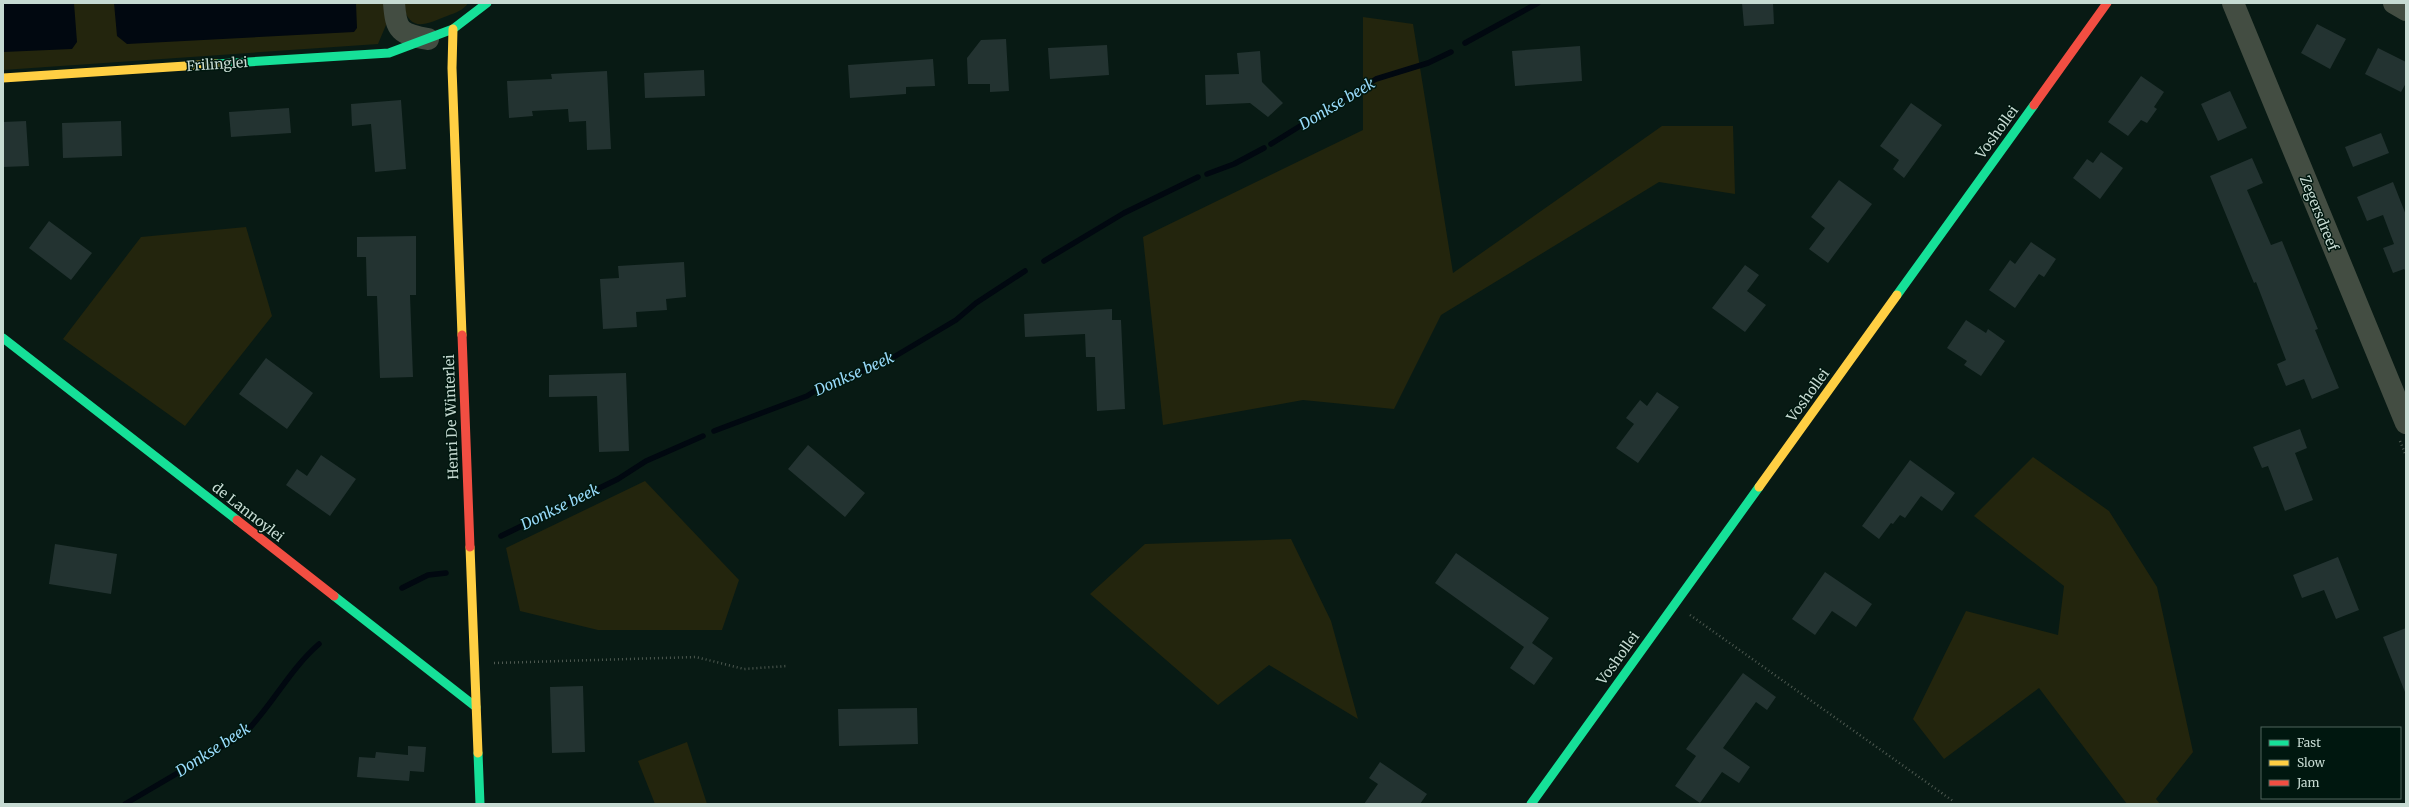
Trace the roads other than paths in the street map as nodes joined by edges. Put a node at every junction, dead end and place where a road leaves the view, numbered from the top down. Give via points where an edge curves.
1 (394, 3) edge
2 (487, 3) edge
3 (2107, 3) edge
4 (2233, 3) edge
5 (2394, 3) edge
6 (2406, 10) edge
7 (453, 29) junction
8 (428, 39) junction
9 (3, 78) edge
10 (3, 338) edge
11 (2406, 423) edge
12 (476, 707) junction
13 (480, 804) edge
14 (1531, 804) edge

1 - 8 street via 396,23 401,31 409,36
2 - 7 street, Frilinglei
3 - 14 street, Voshollei
4 - 11 street, Zegersdreef
5 - 6 street
7 - 8 street, Frilinglei
7 - 12 street, Henri De Winterlei via 452,68
8 - 9 street, Frilinglei via 389,53
10 - 12 street, de Lannoylei
12 - 13 street, Henri De Winterlei

